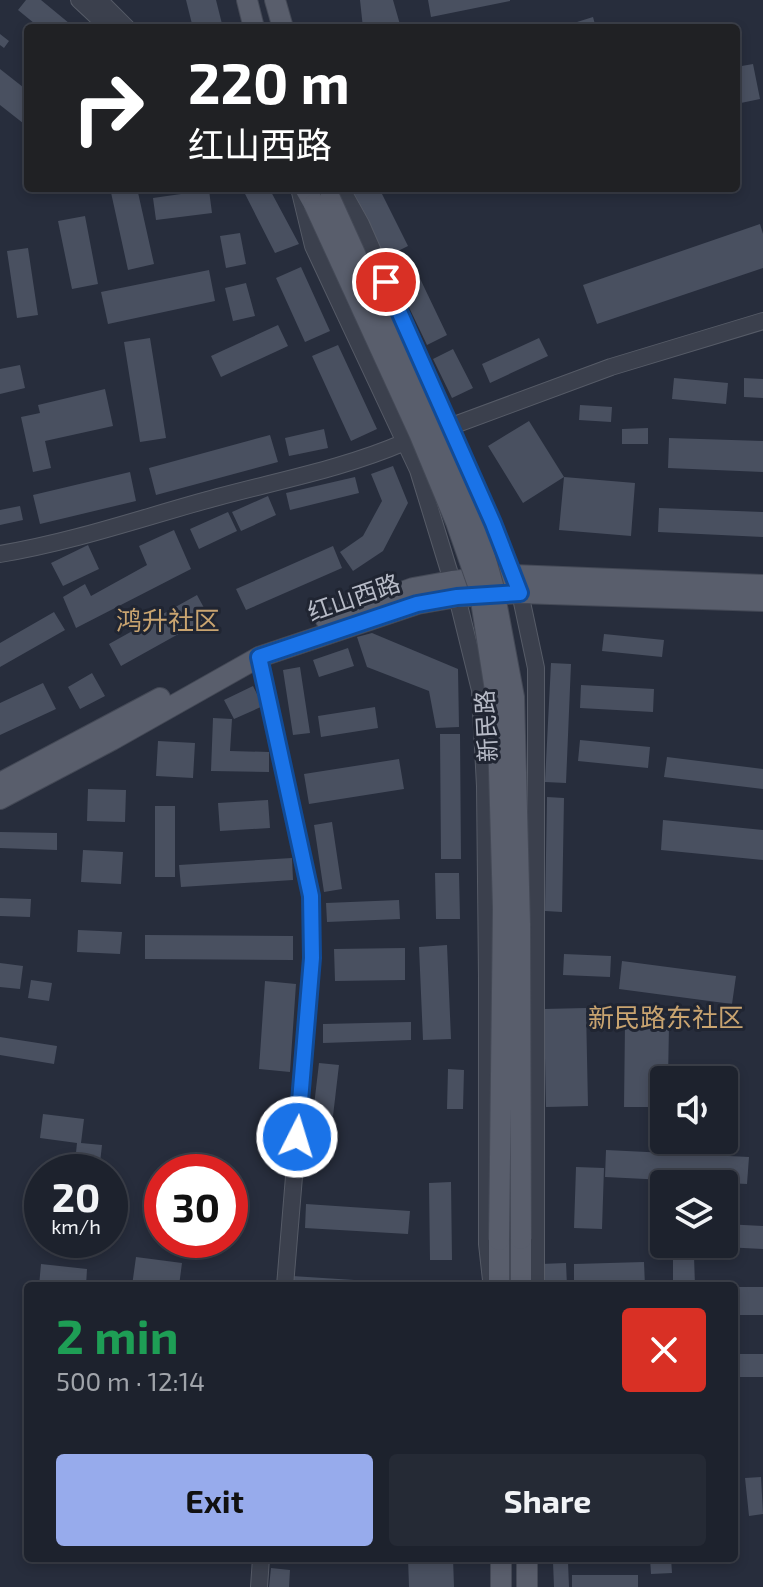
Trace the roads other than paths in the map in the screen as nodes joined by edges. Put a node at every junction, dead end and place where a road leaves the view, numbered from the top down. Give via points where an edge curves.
1 (79, 0) edge
2 (99, 0) edge
3 (247, 0) edge
4 (275, 0) edge
5 (105, 24) edge
6 (123, 24) edge
7 (253, 24) edge
8 (282, 24) edge
9 (300, 192) edge
10 (323, 193) edge
11 (763, 321) edge
12 (449, 427) junction
13 (405, 442) junction
14 (0, 554) edge
15 (516, 584) junction
16 (763, 585) edge
17 (454, 589) junction
18 (763, 601) edge
19 (259, 657) junction
20 (0, 783) edge
21 (0, 799) edge
22 (285, 1282) edge
23 (492, 1282) edge
24 (499, 1282) edge
25 (521, 1282) edge
26 (536, 1282) edge
27 (261, 1562) edge
28 (501, 1562) edge
29 (527, 1562) edge
30 (259, 1587) edge
31 (501, 1587) edge
32 (527, 1587) edge

1 - 5 street
2 - 6 street
3 - 7 main road
4 - 8 main road
9 - 13 street via 313,246
10 - 12 street via 361,224
10 - 24 main road, 新民路, bridge via 479,588 498,719 503,908
10 - 25 main road, 新民路, bridge via 473,515 493,585 514,697
11 - 12 street via 611,367
12 - 15 street
13 - 14 street via 371,457 58,544
13 - 17 street
15 - 16 main road, 红山西路
15 - 17 main road, 红山西路
15 - 18 main road, 红山西路
15 - 26 street via 536,668
17 - 19 main road, 红山西路
17 - 20 main road, 红山西路 via 413,588 256,646
17 - 23 street via 480,690 484,758
19 - 21 main road, 红山西路
19 - 22 street via 311,896 312,958
27 - 30 street
28 - 31 main road
29 - 32 main road

